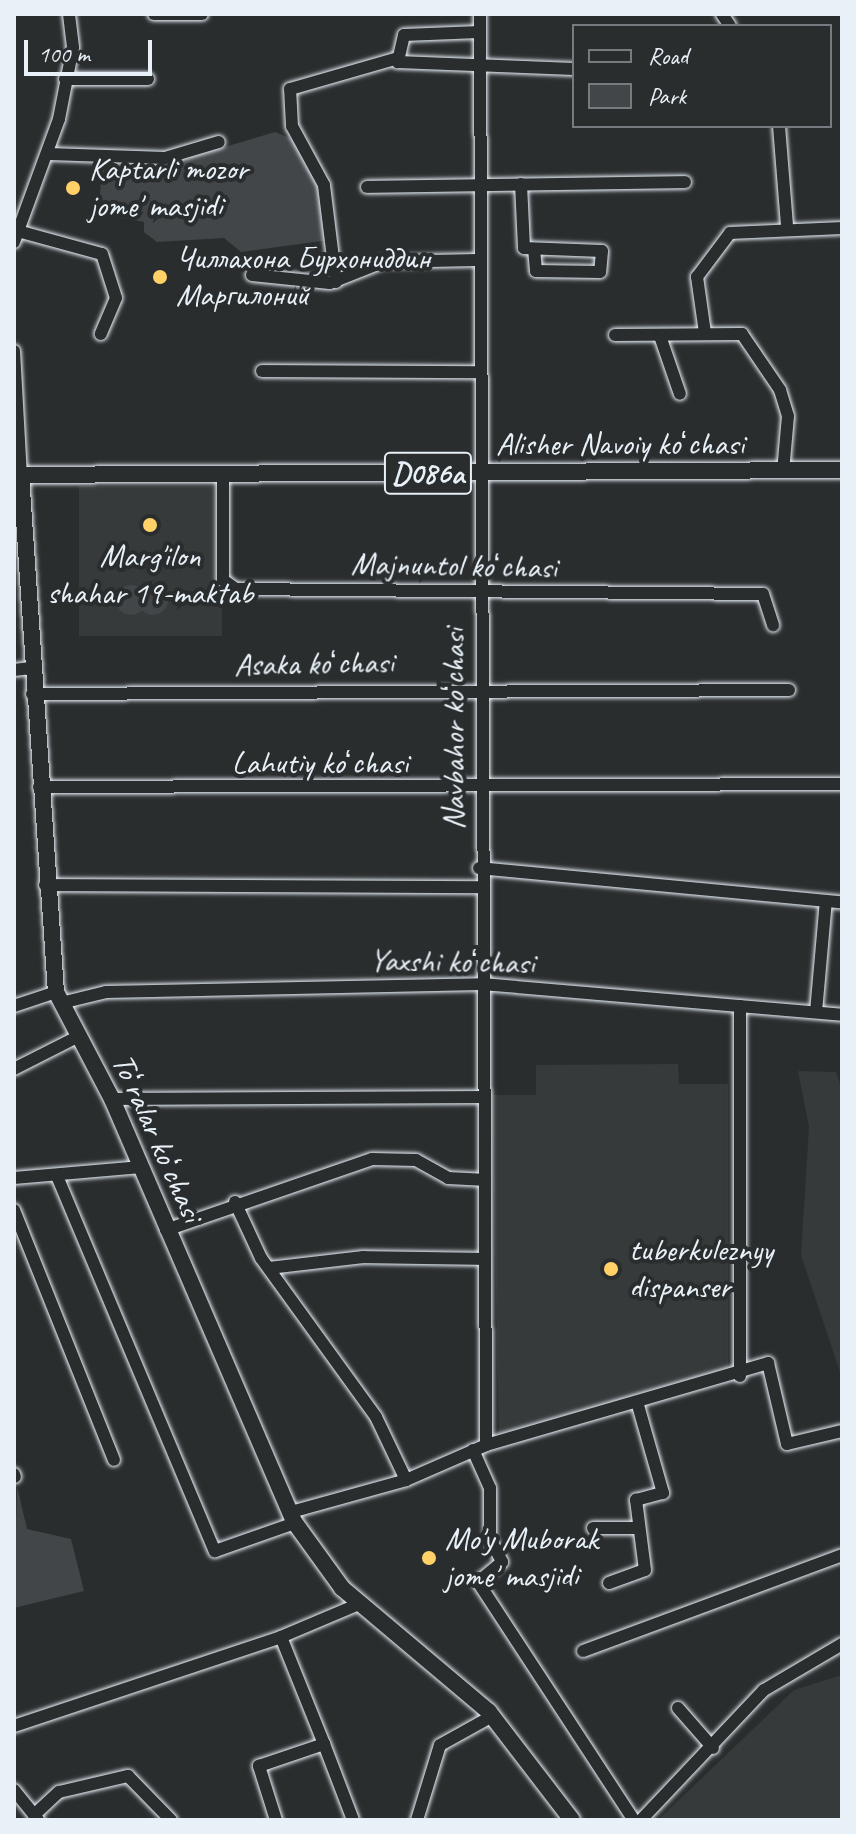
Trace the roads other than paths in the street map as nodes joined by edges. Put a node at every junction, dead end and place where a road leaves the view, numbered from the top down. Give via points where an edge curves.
1 (69, 14) edge
2 (154, 14) edge
3 (202, 14) edge
4 (480, 14) edge
5 (479, 32) junction
6 (398, 58) junction
7 (572, 69) edge
8 (478, 70) junction
9 (65, 79) junction
10 (148, 79) dead end
11 (779, 128) edge
12 (219, 142) dead end
13 (49, 154) junction
14 (685, 182) dead end
15 (475, 183) junction
16 (521, 184) junction
17 (367, 187) dead end
18 (20, 208) edge
19 (787, 226) junction
20 (842, 228) edge
21 (15, 234) edge
22 (534, 250) junction
23 (477, 260) junction
24 (252, 275) dead end
25 (336, 282) junction
26 (705, 333) junction
27 (101, 334) dead end
28 (615, 335) dead end
29 (660, 336) junction
30 (14, 351) edge
31 (262, 371) dead end
32 (479, 372) junction
33 (680, 394) dead end
34 (842, 470) edge
35 (783, 472) junction
36 (223, 473) junction
37 (479, 473) junction
38 (17, 475) edge
39 (480, 592) junction
40 (773, 625) dead end
41 (22, 669) edge
42 (480, 688) junction
43 (789, 690) dead end
44 (32, 694) junction
45 (842, 784) edge
46 (39, 787) junction
47 (479, 788) junction
48 (479, 868) junction
49 (45, 885) junction
50 (480, 887) junction
51 (826, 901) junction
52 (842, 902) edge
53 (482, 984) junction
54 (58, 998) junction
55 (14, 1006) edge
56 (740, 1006) junction
57 (816, 1012) junction
58 (842, 1015) edge
59 (79, 1036) junction
60 (14, 1069) edge
61 (482, 1097) junction
62 (112, 1099) junction
63 (142, 1167) junction
64 (57, 1176) junction
65 (14, 1178) edge
66 (482, 1180) junction
67 (235, 1202) junction
68 (14, 1210) edge
69 (166, 1230) junction
70 (484, 1259) junction
71 (269, 1268) junction
72 (740, 1376) junction
73 (638, 1405) junction
74 (842, 1431) edge
75 (486, 1445) junction
76 (473, 1450) junction
77 (114, 1460) dead end
78 (406, 1480) junction
79 (293, 1518) junction
80 (593, 1528) dead end
81 (637, 1528) junction
82 (842, 1555) edge
83 (609, 1583) dead end
84 (359, 1604) junction
85 (281, 1637) junction
86 (842, 1644) edge
87 (583, 1651) dead end
88 (678, 1708) dead end
89 (492, 1716) junction
90 (14, 1726) edge
91 (324, 1744) junction
92 (713, 1748) junction
93 (14, 1790) edge
94 (36, 1817) edge
95 (171, 1820) edge
96 (276, 1820) edge
97 (353, 1820) edge
98 (417, 1820) edge
99 (572, 1820) edge
100 (634, 1820) edge
101 (641, 1820) edge

1 - 9 street via 73,47
2 - 3 street
4 - 5 street, Navbahor koʻchasi
5 - 6 street via 404,35
5 - 8 street, Navbahor koʻchasi
6 - 8 street via 405,67
6 - 25 street via 293,85 292,126 324,185
7 - 8 street
8 - 15 street, Navbahor koʻchasi
9 - 10 street
9 - 13 street
11 - 19 street
12 - 13 street via 165,158
13 - 18 street
14 - 16 street
15 - 16 street
15 - 17 street
15 - 23 street, Navbahor koʻchasi
16 - 22 street via 524,248
18 - 21 street
19 - 20 street
19 - 26 street via 730,233 714,246 697,277
21 - 27 street via 102,254 116,298
22 - 22 street via 602,251 600,272 536,271
23 - 25 street via 383,262
23 - 32 street, Navbahor koʻchasi
24 - 25 street
26 - 29 street
26 - 35 street via 742,334 780,390 788,416
28 - 29 street
29 - 33 street
30 - 38 street, Toʻralar koʻchasi
31 - 32 street
32 - 37 street, Navbahor koʻchasi
34 - 35 main road, Alisher Navoiy koʻchasi / D086a
35 - 37 main road, Alisher Navoiy koʻchasi / D086a
36 - 37 main road, Alisher Navoiy koʻchasi / D086a
36 - 38 main road, Alisher Navoiy koʻchasi / D086a
36 - 39 street, Majnuntol koʻchasi via 227,587
37 - 39 street, Navbahor koʻchasi
38 - 41 main road, Toʻralar koʻchasi
39 - 40 street, Majnuntol koʻchasi via 763,594
39 - 42 street, Navbahor koʻchasi
41 - 44 main road, Toʻralar koʻchasi
42 - 43 street, Asaka koʻchasi
42 - 44 street, Asaka koʻchasi
42 - 47 street, Navbahor koʻchasi
44 - 46 main road, Toʻralar koʻchasi
45 - 47 street, Lahutiy koʻchasi
46 - 47 street, Lahutiy koʻchasi
46 - 49 main road, Toʻralar koʻchasi
47 - 48 street, Navbahor koʻchasi
48 - 50 street, Navbahor koʻchasi
48 - 51 street
49 - 50 street
49 - 54 main road, Toʻralar koʻchasi
50 - 53 street, Navbahor koʻchasi
51 - 52 street
51 - 57 street
53 - 54 street, Yaxshi koʻchasi via 106,992
53 - 56 street, Yaxshi koʻchasi
53 - 61 street, Navbahor koʻchasi
54 - 55 street, Yaxshi koʻchasi
54 - 59 main road, Toʻralar koʻchasi
56 - 57 street, Yaxshi koʻchasi
56 - 72 street
57 - 58 street, Yaxshi koʻchasi
59 - 60 street
59 - 62 main road, Toʻralar koʻchasi
61 - 62 street
61 - 66 street, Navbahor koʻchasi
62 - 63 main road, Toʻralar koʻchasi
63 - 64 street
63 - 69 main road, Toʻralar koʻchasi
64 - 65 street
64 - 79 street via 215,1551
66 - 67 street via 448,1178 416,1160 372,1159
66 - 70 street, Navbahor koʻchasi
67 - 69 street
67 - 71 street
68 - 77 street
69 - 79 main road, Toʻralar koʻchasi
70 - 71 street via 363,1257
70 - 75 street, Navbahor koʻchasi
71 - 78 street via 376,1417
72 - 73 street
72 - 74 street via 768,1363 787,1444
73 - 75 street
73 - 81 street via 663,1493 636,1500
75 - 76 street
76 - 78 street
76 - 100 street via 490,1488 490,1539 502,1562 478,1582
78 - 79 street
79 - 84 main road, Toʻralar koʻchasi
80 - 81 street
81 - 83 street via 645,1570
82 - 87 street
84 - 85 street
84 - 89 main road, Toʻralar koʻchasi
85 - 90 street
85 - 91 street
86 - 92 street via 764,1690
88 - 92 street
89 - 98 street via 440,1745
89 - 99 main road, Toʻralar koʻchasi
91 - 96 street via 259,1766
91 - 97 street
92 - 101 street
93 - 94 street
94 - 95 street via 59,1792 128,1776 141,1781

